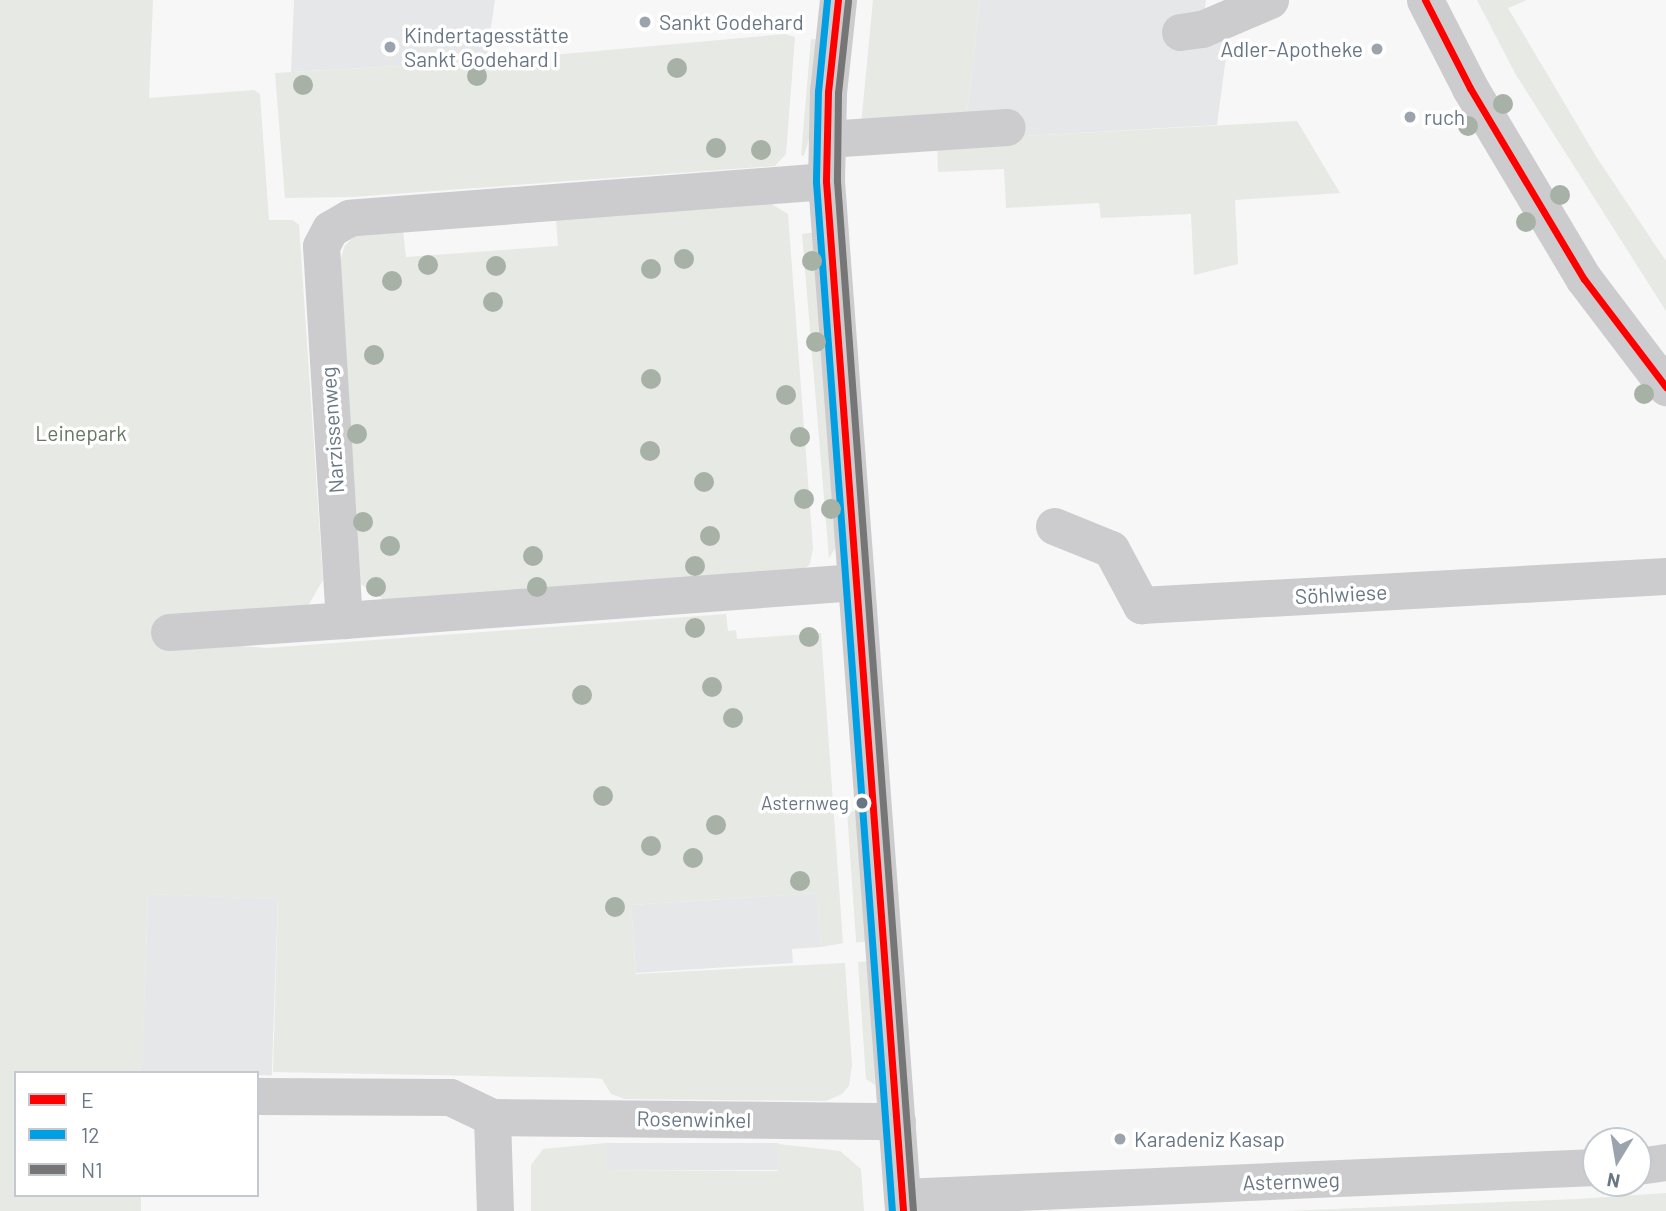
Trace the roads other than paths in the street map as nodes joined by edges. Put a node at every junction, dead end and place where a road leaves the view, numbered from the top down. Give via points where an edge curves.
1 (838, 0) edge
2 (1270, 0) edge
3 (1425, 0) edge
4 (1180, 32) dead end
5 (1007, 127) dead end
6 (827, 139) junction
7 (826, 181) junction
8 (1666, 387) edge
9 (1054, 526) dead end
10 (1666, 576) edge
11 (856, 582) junction
12 (344, 621) junction
13 (169, 632) dead end
14 (259, 1096) edge
15 (492, 1117) junction
16 (897, 1121) junction
17 (1582, 1168) edge
18 (902, 1204) edge
19 (495, 1211) edge

1 - 6 street
2 - 4 street via 1202,29
3 - 8 street via 1470,88 1584,279
5 - 6 street
6 - 7 street
7 - 11 street
7 - 12 street, Narzissenweg via 349,218 330,229 321,246
9 - 10 street, Söhlwiese via 1111,549 1141,605
11 - 12 street
11 - 16 street
12 - 13 street
14 - 15 street, Rosenwinkel via 450,1097
15 - 16 street, Rosenwinkel
15 - 19 street
16 - 18 street
17 - 18 street, Asternweg

